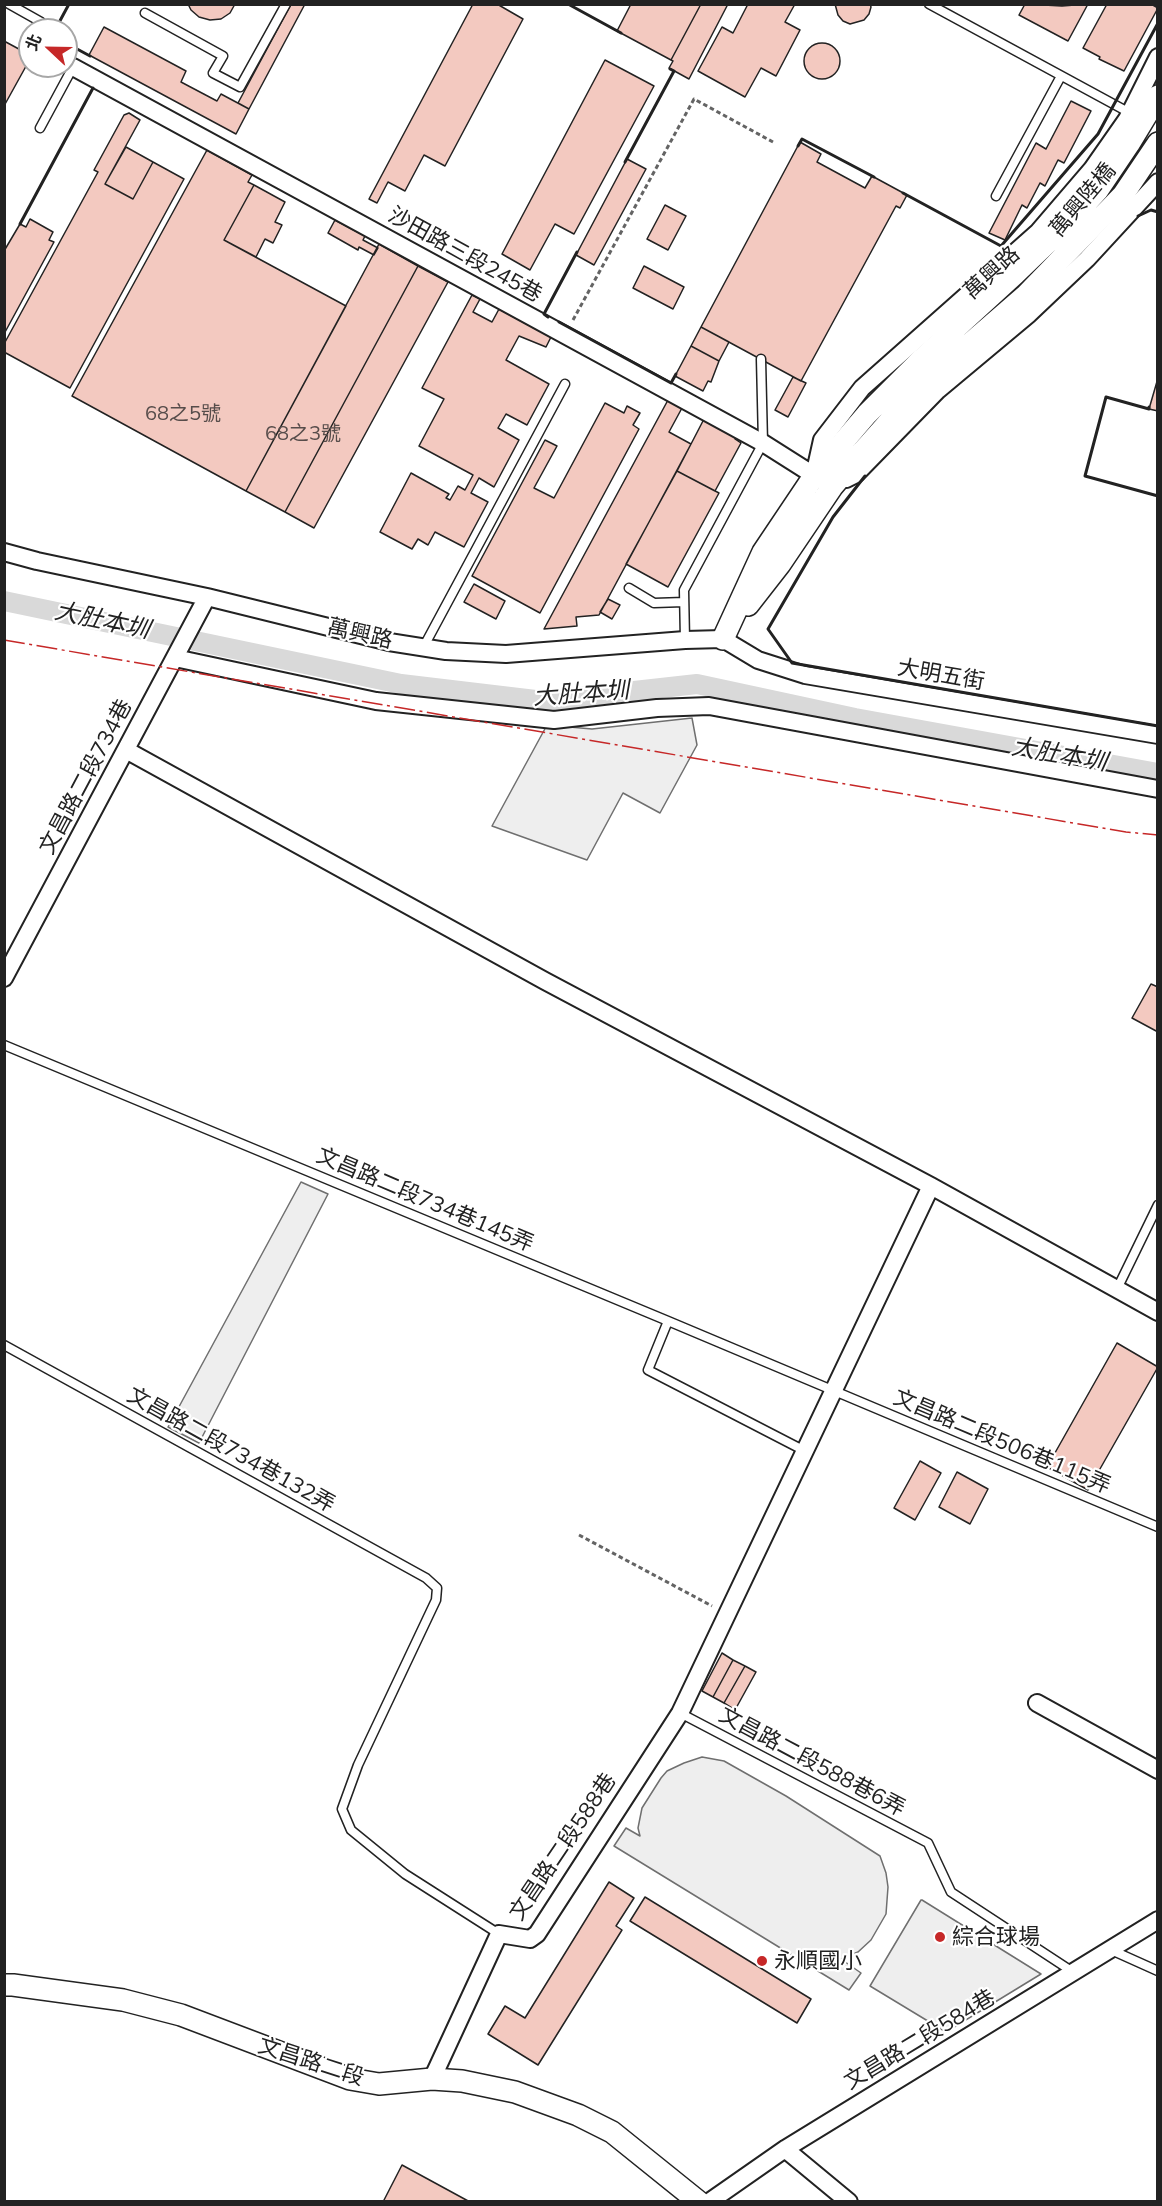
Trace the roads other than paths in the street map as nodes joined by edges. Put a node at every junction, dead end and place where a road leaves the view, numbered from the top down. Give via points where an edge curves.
1 (9, 4) edge
2 (286, 4) edge
3 (929, 4) edge
4 (145, 13) dead end
5 (34, 18) edge
6 (1158, 57) edge
7 (78, 70) edge
8 (1061, 76) junction
9 (67, 78) edge
10 (1158, 96) edge
11 (1130, 112) junction
12 (40, 128) dead end
13 (1158, 143) edge
14 (1157, 184) edge
15 (996, 196) dead end
16 (761, 359) dead end
17 (565, 384) dead end
18 (763, 443) junction
19 (840, 444) joint
20 (855, 460) joint
21 (823, 481) junction
22 (4, 552) edge
23 (629, 588) dead end
24 (207, 597) junction
25 (684, 602) junction
26 (723, 639) junction
27 (686, 640) junction
28 (423, 648) junction
29 (176, 658) junction
30 (1158, 735) edge
31 (126, 750) junction
32 (1158, 789) edge
33 (4, 978) edge
34 (4, 1045) edge
35 (931, 1186) junction
36 (1158, 1205) edge
37 (1116, 1290) junction
38 (1158, 1312) edge
39 (669, 1321) junction
40 (4, 1346) edge
41 (832, 1390) junction
42 (803, 1450) junction
43 (1158, 1527) edge
44 (1037, 1703) dead end
45 (680, 1713) junction
46 (1158, 1770) edge
47 (1158, 1920) edge
48 (499, 1934) junction
49 (1109, 1949) junction
50 (1158, 1971) edge
51 (1073, 1973) junction
52 (4, 1985) edge
53 (432, 2079) junction
54 (785, 2149) junction
55 (699, 2202) edge
56 (709, 2202) edge
57 (849, 2202) edge

1 - 5 lane
2 - 4 lane via 240,87 213,73 223,56
3 - 8 lane
6 - 11 street, 萬興路
7 - 18 street, 沙田路三段245巷
8 - 11 lane
8 - 15 lane
9 - 12 lane
10 - 19 street, 萬興陸橋 via 1098,190 1068,223 922,360
11 - 21 street, 萬興路 via 1092,169 1038,232 862,388 822,440
13 - 20 street, 萬興陸橋 via 1123,195 1025,296 920,387
14 - 21 street, 萬興路 via 1087,259 1029,314 938,390 856,474
16 - 18 lane
17 - 28 lane
18 - 21 street, 沙田路三段245巷
18 - 25 lane via 684,591
19 - 21 street, 萬興路
20 - 21 street, 萬興路
21 - 26 street, 萬興路 via 763,552
22 - 24 street, 萬興路
23 - 25 lane via 654,603
24 - 28 street, 萬興路
24 - 29 street, 文昌路二段734巷
25 - 27 lane
26 - 27 street, 萬興路
26 - 30 street, 大明五街 via 759,660 805,675
27 - 28 street, 萬興路 via 506,654
29 - 31 street, 文昌路二段734巷
29 - 32 street via 376,701 554,720 709,706
31 - 33 street, 文昌路二段734巷
31 - 35 street via 545,981
34 - 39 lane, 文昌路二段734巷145弄
35 - 37 street
35 - 41 street, 文昌路二段588巷
36 - 37 lane
37 - 38 street
39 - 41 lane, 文昌路二段734巷145弄
39 - 42 lane via 648,1370
40 - 48 lane, 文昌路二段734巷132弄 via 426,1578 437,1588 436,1600 358,1765 342,1809 351,1830 405,1874
41 - 42 street, 文昌路二段588巷
41 - 43 lane, 文昌路二段506巷115弄
42 - 45 street, 文昌路二段588巷
44 - 46 street
45 - 48 street, 文昌路二段588巷 via 537,1934 530,1939
45 - 51 lane, 文昌路二段588巷6弄 via 928,1842 951,1892
47 - 49 street, 文昌路二段584巷
48 - 53 street, 文昌路二段588巷
49 - 50 lane
49 - 51 street, 文昌路二段584巷
51 - 54 street, 文昌路二段584巷
52 - 53 street, 文昌路二段 via 123,2000 169,2012 350,2079 380,2084
53 - 55 street, 文昌路二段 via 515,2091 578,2115 612,2132
54 - 56 street, 文昌路二段584巷
54 - 57 street

